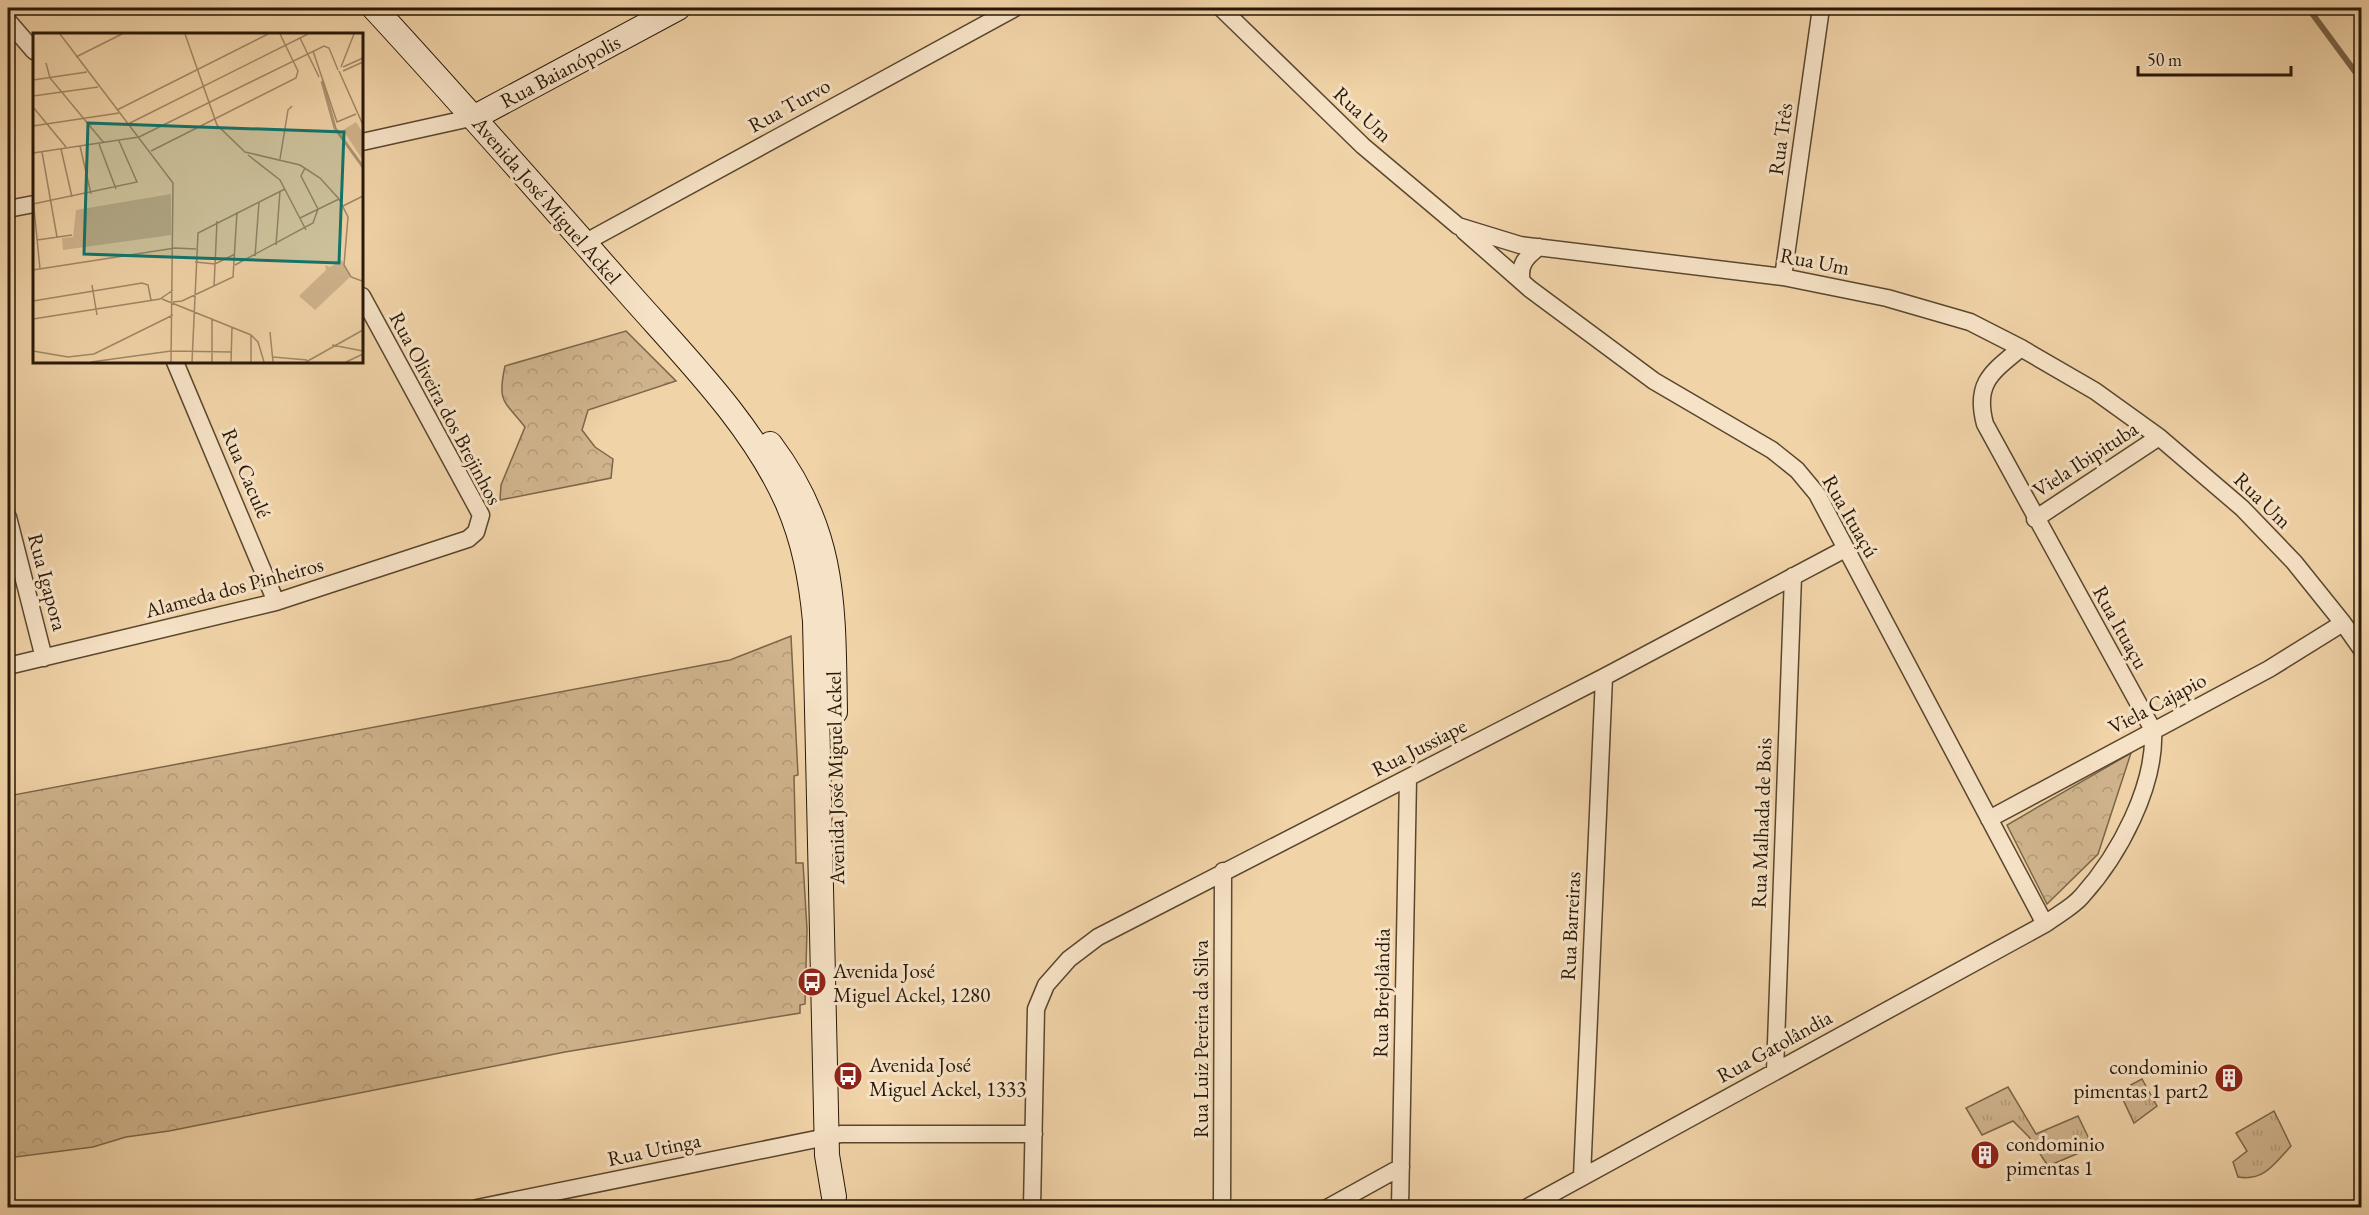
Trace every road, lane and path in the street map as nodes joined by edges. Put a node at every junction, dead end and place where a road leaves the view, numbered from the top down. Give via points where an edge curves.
1 (374, 8) edge
2 (678, 8) edge
3 (1016, 8) edge
4 (1221, 8) edge
5 (1821, 8) edge
6 (8, 21) edge
7 (33, 50) edge
8 (475, 117) junction
9 (363, 142) edge
10 (33, 204) edge
11 (8, 209) edge
12 (1458, 225) junction
13 (584, 243) junction
14 (1539, 247) junction
15 (1784, 277) junction
16 (1522, 282) junction
17 (363, 298) edge
18 (2021, 348) junction
19 (176, 363) edge
20 (2159, 437) junction
21 (8, 517) edge
22 (2035, 519) junction
23 (468, 539) joint
24 (1845, 549) junction
25 (1793, 576) junction
26 (276, 602) junction
27 (2343, 623) junction
28 (2361, 650) edge
29 (44, 658) junction
30 (8, 666) edge
31 (1604, 677) junction
32 (2153, 730) junction
33 (1408, 778) junction
34 (1989, 819) junction
35 (1223, 871) junction
36 (2045, 924) junction
37 (1775, 1071) junction
38 (1034, 1134) junction
39 (834, 1135) junction
40 (1401, 1167) junction
41 (1582, 1177) junction
42 (834, 1202) edge
43 (477, 1208) edge
44 (1032, 1208) edge
45 (1222, 1208) edge
46 (1327, 1208) edge
47 (1400, 1208) edge
48 (1526, 1208) edge

1 - 8 street, Avenida José Miguel Ackel
2 - 8 street, Rua Baianópolis
3 - 13 street, Rua Turvo
4 - 12 street, Rua Um via 1363,146
5 - 15 street, Rua Três
6 - 7 street
8 - 9 street
8 - 13 street, Avenida José Miguel Ackel
10 - 11 street
12 - 14 street, Rua Um via 1520,245
12 - 16 street, Rua Ituaçú
13 - 39 street, Avenida José Miguel Ackel via 718,395 767,464 801,537 811,579 818,678
14 - 15 street, Rua Um
14 - 16 street via 1526,256
15 - 18 street, Rua Um via 1887,298 1970,322
16 - 24 street, Rua Ituaçú via 1654,381 1772,450 1797,470 1817,494
17 - 23 street, Rua Oliveira dos Brejinhos via 481,515 476,532
18 - 20 street, Rua Um via 2095,391
18 - 22 street, Rua Ituaçu via 1990,373 1980,407 1985,424
19 - 26 street, Rua Caculé
20 - 22 street, Viela Ibipituba
20 - 27 street, Rua Um via 2242,508 2294,562
21 - 29 street, Rua Igapora
22 - 32 street, Rua Ituaçu
23 - 26 street, Alameda dos Pinheiros
24 - 25 street, Rua Jussiape
24 - 34 street, Rua Ituaçú
25 - 31 street, Rua Jussiape
25 - 37 street, Rua Malhada de Bois
26 - 29 street, Alameda dos Pinheiros
27 - 28 street, Rua Um
27 - 32 street, Viela Cajapio via 2269,669
29 - 30 street, Alameda dos Pinheiros
31 - 33 street, Rua Jussiape
31 - 41 street, Rua Barreiras
32 - 34 street, Viela Cajapio
32 - 36 street via 2154,750 2130,825 2081,898
33 - 35 street, Rua Jussiape
33 - 40 street, Rua Brejolândia
34 - 36 street, Rua Ituaçú
35 - 38 street, Rua Jussiape via 1098,937 1069,959 1046,985 1036,1009 1033,1037
35 - 45 street, Rua Luiz Pereira da Silva
36 - 37 street, Rua Gatolândia
37 - 41 street, Rua Gatolândia
38 - 39 street, Rua Utinga
38 - 44 street, Rua Jussiape
39 - 42 street, Avenida José Miguel Ackel
39 - 43 street, Rua Utinga
40 - 46 street
40 - 47 street, Rua Brejolândia
41 - 48 street, Rua Gatolândia

